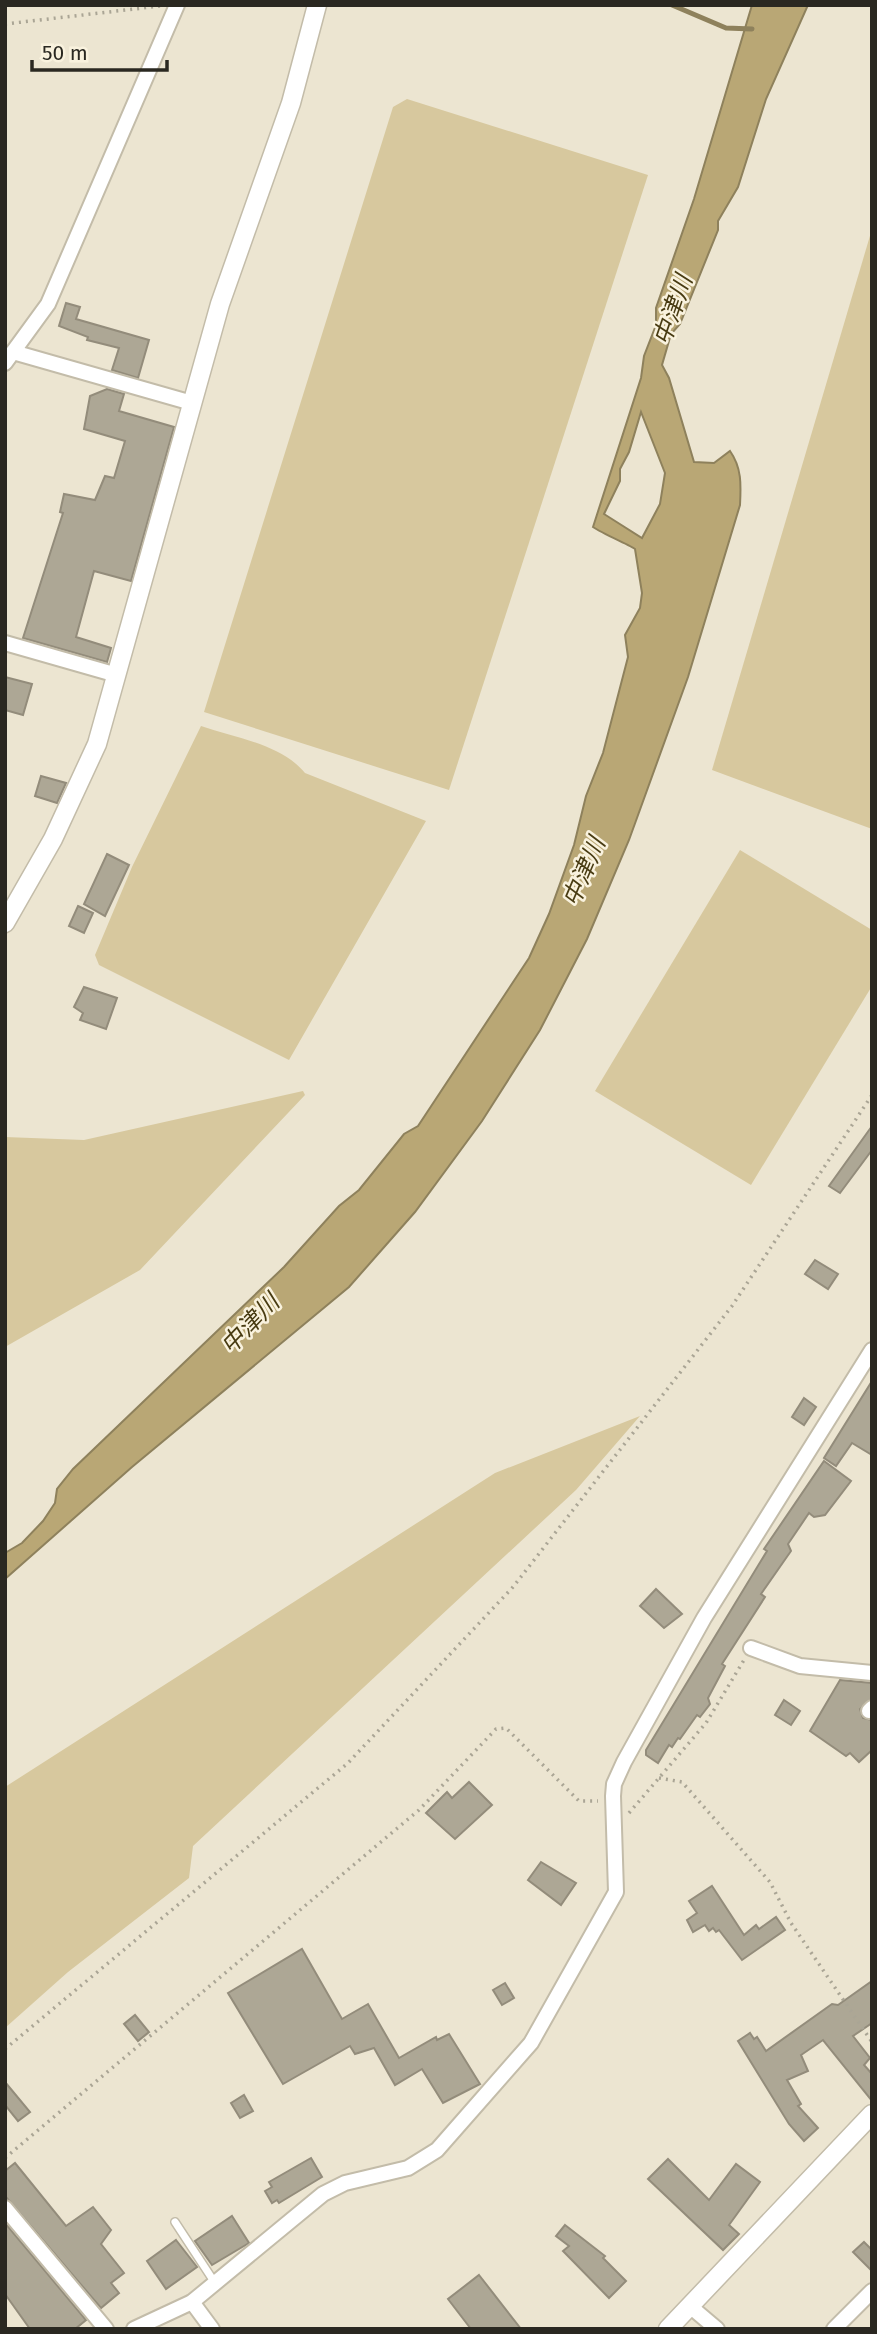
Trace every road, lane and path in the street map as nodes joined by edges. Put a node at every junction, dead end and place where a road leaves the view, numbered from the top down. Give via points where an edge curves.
1 (163, 5) edge
2 (177, 5) edge
3 (317, 5) edge
4 (5, 24) edge
5 (9, 358) edge
6 (192, 403) junction
7 (5, 643) edge
8 (117, 675) junction
9 (5, 923) edge
10 (872, 1095) edge
11 (872, 1350) edge
12 (751, 1648) joint
13 (872, 1673) edge
14 (659, 1778) junction
15 (613, 1796) junction
16 (614, 1830) junction
17 (872, 2042) edge
18 (5, 2049) edge
19 (872, 2114) edge
20 (5, 2158) edge
21 (5, 2208) edge
22 (175, 2222) dead end
23 (216, 2285) junction
24 (872, 2291) edge
25 (192, 2302) junction
26 (691, 2307) junction
27 (106, 2329) edge
28 (134, 2329) edge
29 (212, 2329) edge
30 (668, 2329) edge
31 (717, 2329) edge
32 (834, 2329) edge

1 - 4 path
2 - 5 street via 48,304
3 - 6 street via 291,103 220,304
5 - 6 street
6 - 8 street
7 - 8 street
8 - 9 street via 97,744 47,851
10 - 18 path via 732,1306 513,1587 348,1763
11 - 15 street via 704,1618 624,1762
12 - 13 street via 800,1666
12 - 14 path via 706,1723
14 - 16 path
14 - 17 path via 682,1782 770,1882 791,1923
15 - 16 street
15 - 20 path via 583,1803 506,1728 496,1729 419,1810
16 - 23 street via 616,1892 531,2043 437,2150 408,2168 345,2183 323,2194
19 - 26 street
21 - 27 street
22 - 23 lane
23 - 25 street
24 - 32 street
25 - 28 street
25 - 29 street
26 - 30 street
26 - 31 street

